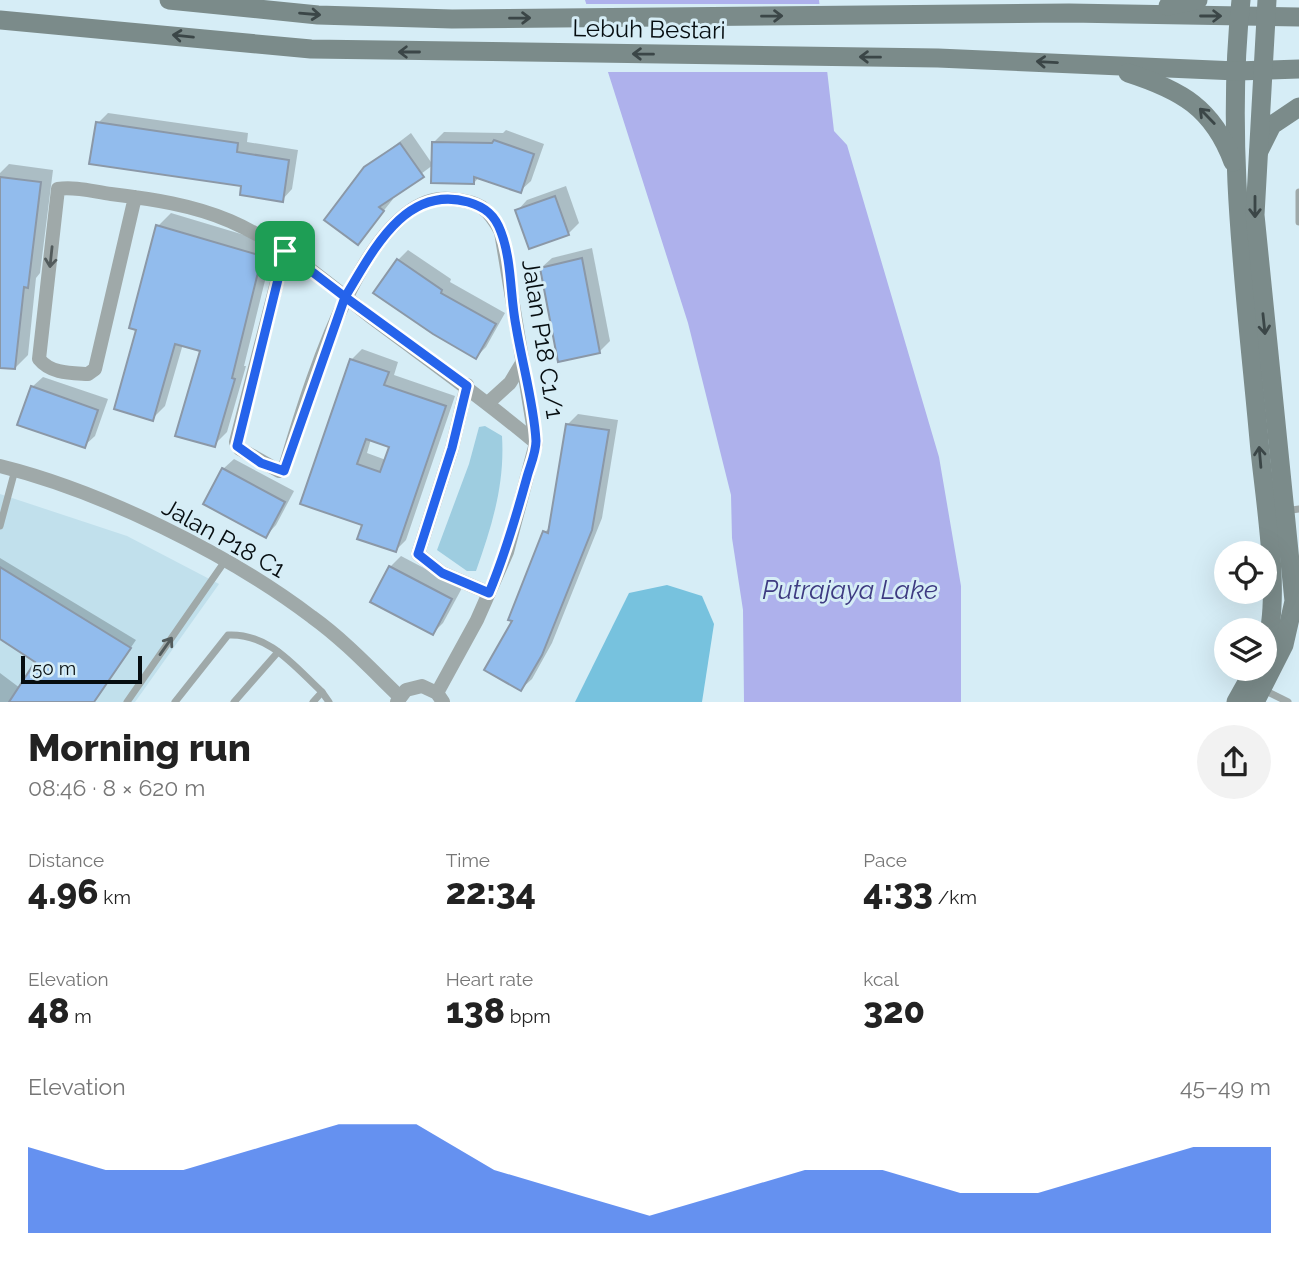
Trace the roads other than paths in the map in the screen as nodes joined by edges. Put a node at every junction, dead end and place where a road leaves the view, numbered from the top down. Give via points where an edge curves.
1 (169, 0) edge
2 (1198, 0) edge
3 (1240, 8) edge
4 (1266, 9) edge
5 (1069, 13) junction
6 (1299, 17) edge
7 (0, 20) edge
8 (38, 23) junction
9 (0, 32) edge
10 (1097, 64) junction
11 (1299, 69) edge
12 (1237, 71) junction
13 (1262, 71) junction
14 (1299, 107) edge
15 (1256, 158) junction
16 (1238, 176) junction
17 (1299, 192) edge
18 (135, 197) junction
19 (1299, 222) edge
20 (285, 251) junction
21 (345, 297) junction
22 (522, 363) junction
23 (467, 386) junction
24 (488, 403) junction
25 (536, 443) junction
26 (0, 466) edge
27 (15, 470) junction
28 (1289, 522) edge
29 (0, 526) edge
30 (225, 561) junction
31 (489, 593) junction
32 (1272, 618) edge
33 (278, 652) junction
34 (1248, 681) edge
35 (322, 692) junction
36 (1259, 696) edge
37 (440, 697) edge
38 (398, 699) edge
39 (127, 702) edge
40 (175, 702) edge
41 (234, 702) edge
42 (313, 702) edge
43 (329, 702) edge
44 (1236, 702) edge
45 (1288, 702) edge

1 -> 5 main road, Lebuh Bestari via 318,15 452,19
2 - 5 main road
3 - 4 main road, Lebuh Bestari
5 -> 3 main road, Lebuh Bestari
3 - 12 main road
4 - 6 main road, Lebuh Bestari
4 - 13 main road
7 - 8 main road, Lebuh Bestari
8 - 9 main road
10 -> 8 main road, Lebuh Bestari via 310,49
10 - 12 main road, Lebuh Bestari
16 -> 10 main road via 1225,140 1210,117 1186,97 1159,83
11 - 13 main road, Lebuh Bestari
12 - 13 main road, Lebuh Bestari
12 - 16 main road
13 - 15 main road
14 - 15 main road via 1272,125
15 -> 28 main road via 1258,256
28 -> 16 main road via 1242,259
17 - 19 lane
18 -> 18 street via 58,189 39,359 55,370 88,374 95,369
18 - 20 street via 228,220
20 - 21 street
20 - 21 street, Jalan P18 C1/1 via 236,442 240,449 279,471 285,467
21 - 22 street, Jalan P18 C1/1 via 380,239 408,212 429,200 444,198 477,205 491,213 501,232
21 - 23 street
22 - 24 street via 510,383
22 - 25 street, Jalan P18 C1/1
23 - 24 street
23 - 31 street via 418,554 442,573
24 - 25 street
25 - 31 street, Jalan P18 C1/1 via 507,552
26 - 27 street, Jalan P18 C1
27 - 29 lane
27 - 30 street, Jalan P18 C1 via 111,503
28 - 32 main road via 1269,537
28 - 36 main road via 1291,621
30 - 38 street, Jalan P18 C1 via 342,640
39 -> 30 lane
31 - 37 street, Jalan P18 C1/1
33 - 35 lane
33 - 40 lane via 245,634 228,635
33 - 41 lane
34 - 44 main road
35 - 42 lane
35 - 43 lane
36 - 45 lane
37 - 38 street via 422,686

